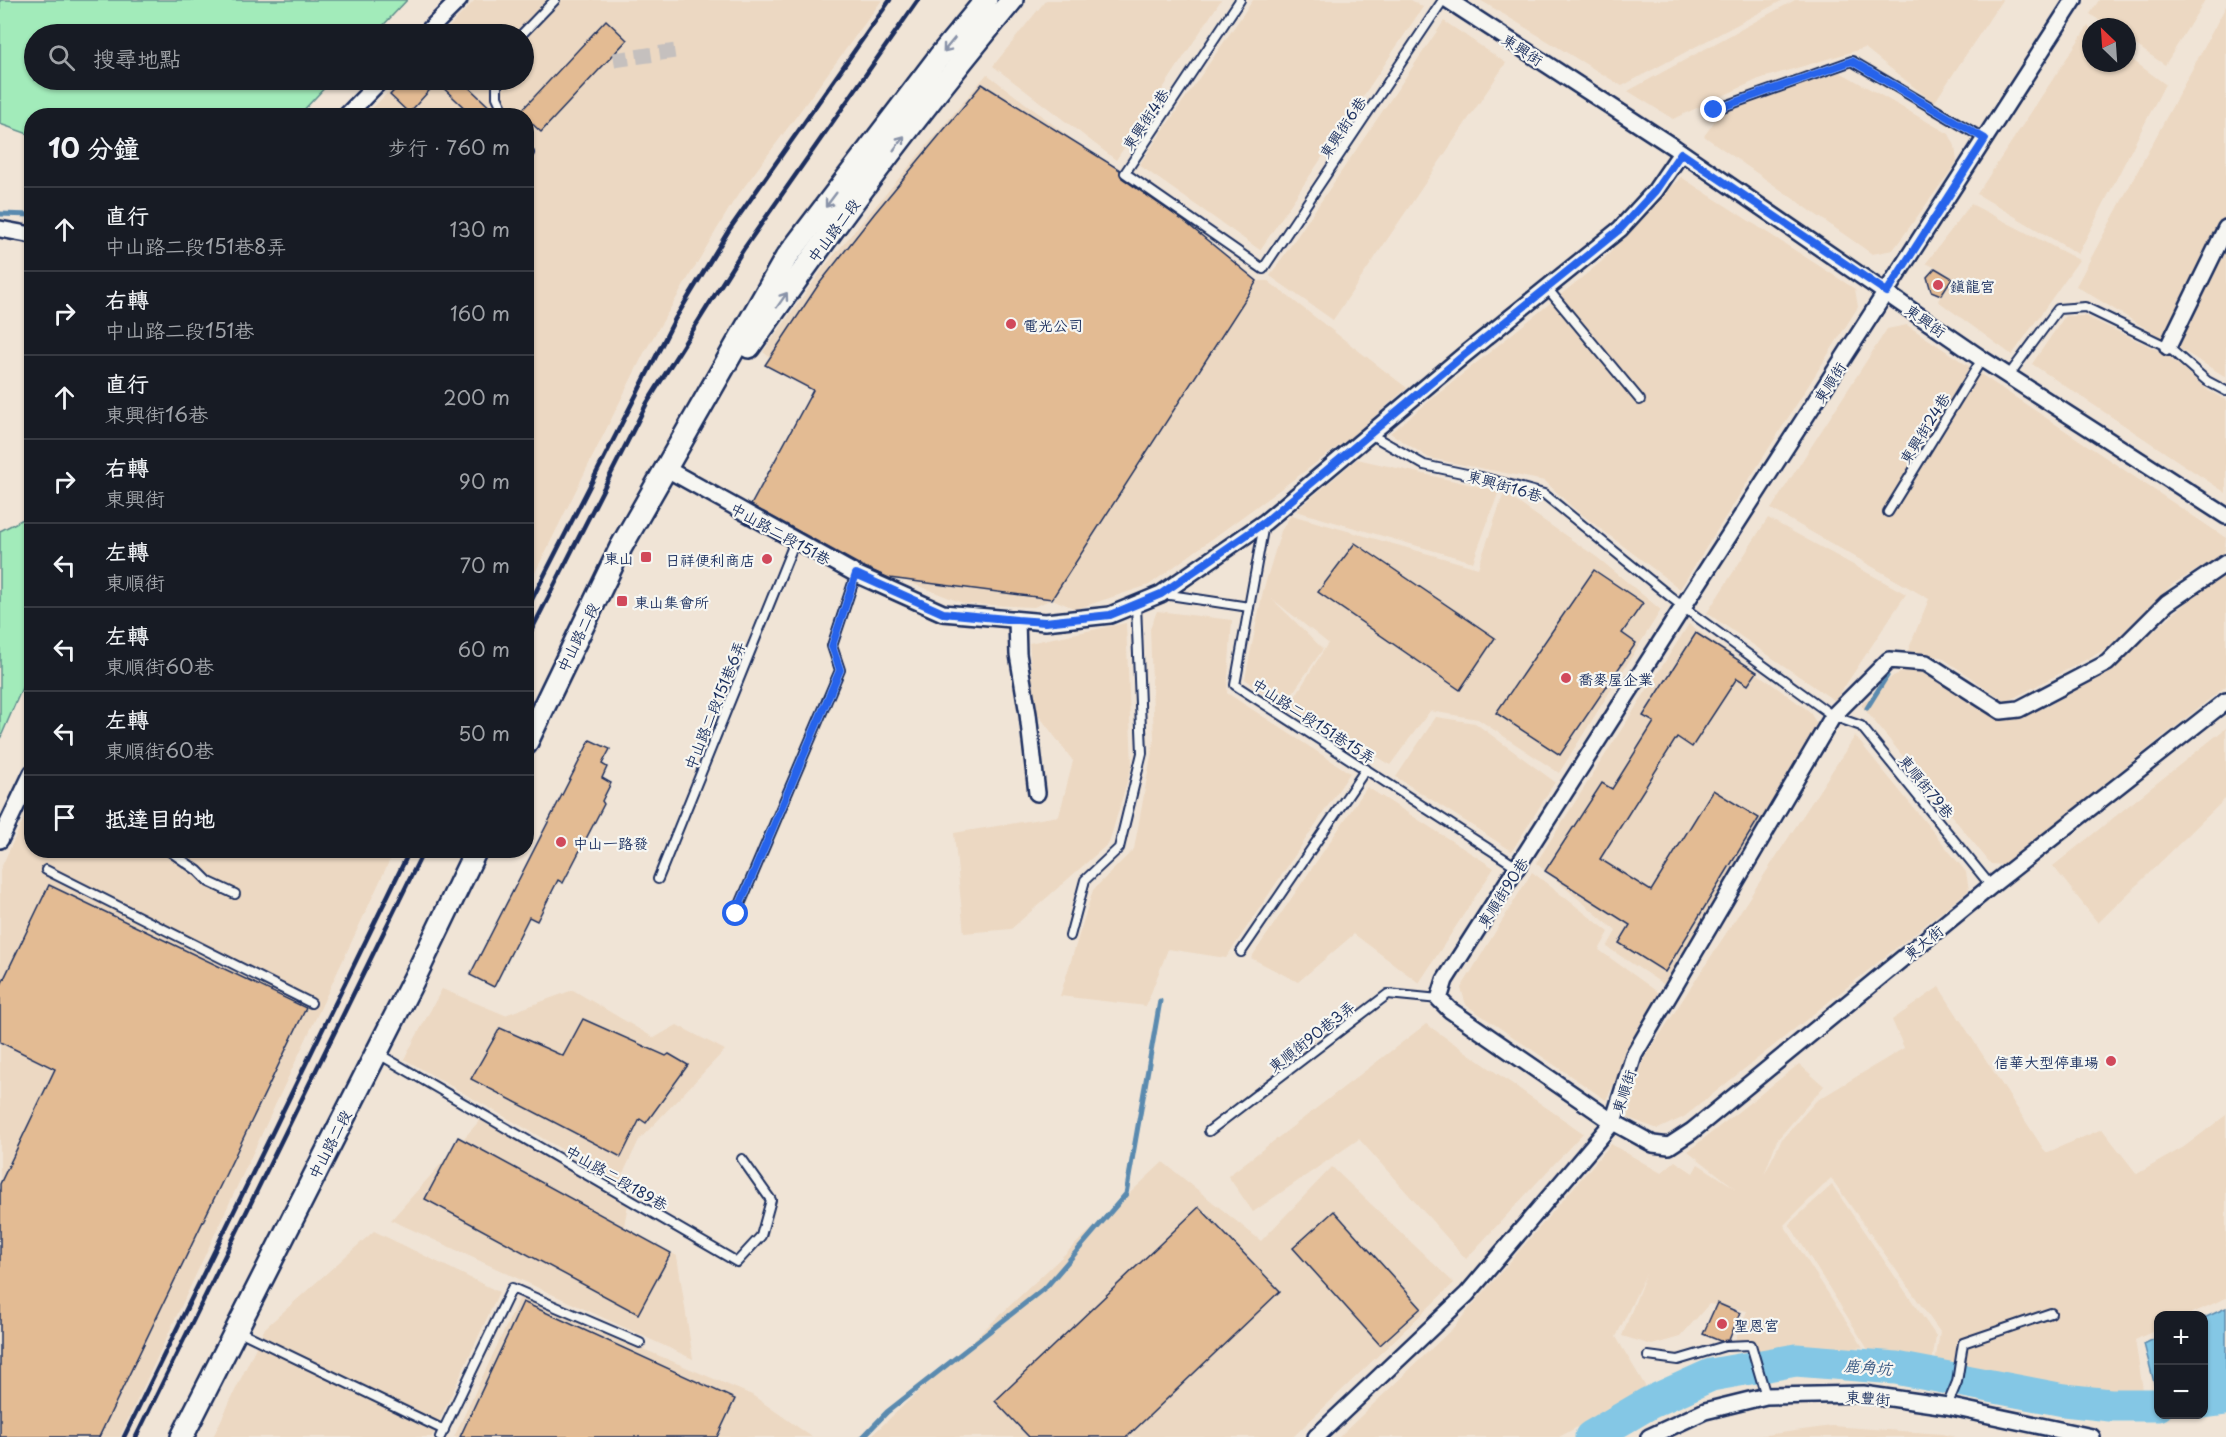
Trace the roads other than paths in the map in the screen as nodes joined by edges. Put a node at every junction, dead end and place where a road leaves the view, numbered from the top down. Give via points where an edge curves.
1 (459, 0) edge
2 (555, 0) edge
3 (986, 0) edge
4 (1012, 0) edge
5 (1240, 0) edge
6 (1443, 0) edge
7 (1448, 0) edge
8 (2069, 2) edge
9 (435, 24) edge
10 (532, 24) edge
11 (371, 90) edge
12 (497, 90) edge
13 (354, 108) edge
14 (502, 108) edge
15 (1714, 110) dead end
16 (1985, 139) junction
17 (1681, 153) junction
18 (2226, 228) edge
19 (0, 230) edge
20 (24, 234) edge
21 (1263, 269) joint
22 (1546, 288) junction
23 (1887, 292) junction
24 (2168, 347) junction
25 (1982, 359) junction
26 (2009, 375) junction
27 (2226, 391) edge
28 (1640, 400) dead end
29 (1370, 434) junction
30 (665, 468) junction
31 (1888, 512) dead end
32 (2226, 516) edge
33 (1265, 522) junction
34 (795, 541) junction
35 (2226, 563) edge
36 (856, 574) junction
37 (1161, 594) junction
38 (1136, 604) junction
39 (1250, 607) junction
40 (1683, 607) junction
41 (1017, 620) junction
42 (2226, 701) edge
43 (1833, 716) junction
44 (534, 727) edge
45 (1366, 769) junction
46 (24, 790) edge
47 (1037, 793) dead end
48 (0, 840) edge
49 (179, 858) edge
50 (472, 858) edge
51 (1517, 867) junction
52 (46, 870) dead end
53 (658, 879) dead end
54 (1991, 886) junction
55 (235, 894) dead end
56 (736, 914) dead end
57 (1070, 936) dead end
58 (1241, 952) dead end
59 (1439, 999) junction
60 (311, 1003) dead end
61 (376, 1053) junction
62 (1613, 1122) junction
63 (1209, 1131) dead end
64 (742, 1159) dead end
65 (2051, 1313) dead end
66 (235, 1329) junction
67 (640, 1343) dead end
68 (1648, 1356) dead end
69 (1766, 1395) junction
70 (1947, 1406) junction
71 (442, 1434) edge
72 (2061, 1434) edge
73 (182, 1437) edge
74 (1316, 1437) edge
75 (1649, 1437) edge
76 (2092, 1437) edge

1 - 9 street
2 - 10 lane
3 -> 30 main road, 中山路二段 via 786,258
30 -> 4 main road, 中山路二段 via 819,248
5 - 21 lane, 東興街4巷 via 1125,173
6 - 21 lane, 東興街6巷
7 - 17 street, 東興街
8 - 16 street, 東順街
11 - 13 street
12 - 14 lane
15 - 16 lane via 1852,61
16 - 23 street, 東順街
17 - 22 street via 1655,191 1620,229
17 - 23 street, 東興街
18 - 24 street
19 - 20 street
22 - 28 lane
22 - 29 street
23 - 25 street, 東興街
23 - 40 street, 東順街
24 - 26 lane via 2085,307 2058,309
24 - 27 lane via 2207,381
25 - 26 street, 東興街
25 - 31 lane, 東興街24巷
26 - 32 street, 東興街
29 - 33 street
29 - 40 lane, 東興街16巷 via 1424,465 1544,494
30 - 34 street, 中山路二段151巷
30 - 44 main road, 中山路二段 via 621,546
33 - 37 street, 中山路二段151巷
33 - 39 lane, 中山路二段151巷15弄
34 - 36 street, 中山路二段151巷
34 - 53 lane, 中山路二段151巷6弄
35 - 43 street, 東順街 via 2167,603 2107,663 2019,709 2001,711 1926,663 1889,660
36 - 41 street, 中山路二段151巷 via 943,613
36 - 56 lane via 832,646 840,670
37 - 38 street, 中山路二段151巷
37 - 39 lane
38 - 41 street, 中山路二段151巷 via 1110,615 1045,622
38 - 57 lane via 1142,753 1119,848 1085,880
39 - 45 lane, 中山路二段151巷15弄 via 1235,685
40 - 43 lane
40 - 51 street, 東順街90巷
41 - 47 street
42 - 54 street, 東大街
43 - 54 lane, 東順街79巷 via 1861,726
43 - 62 street, 東順街 via 1634,1055
45 - 51 lane, 中山路二段151巷15弄
45 - 58 lane
46 - 48 street
49 - 55 lane via 209,882
50 - 61 main road, 中山路二段
51 - 59 street, 東順街90巷 via 1445,980
52 - 60 lane
54 - 62 street, 東大街 via 1669,1146 1653,1144
59 - 62 street
59 - 63 lane, 東順街90巷3弄 via 1388,994
61 - 64 lane, 中山路二段189巷 via 737,1262 761,1236 771,1200
61 - 66 main road, 中山路二段
62 - 74 street, 東順街 via 1467,1294
65 - 70 lane via 1963,1343 1957,1382
66 - 71 lane
66 - 73 main road, 中山路二段
67 - 71 lane via 512,1288
68 - 69 lane via 1678,1360 1725,1346 1751,1345
69 - 70 street, 東豐街 via 1863,1394
69 - 75 street, 東豐街 via 1705,1411
70 - 72 street, 東豐街
72 - 76 street, 東豐街

